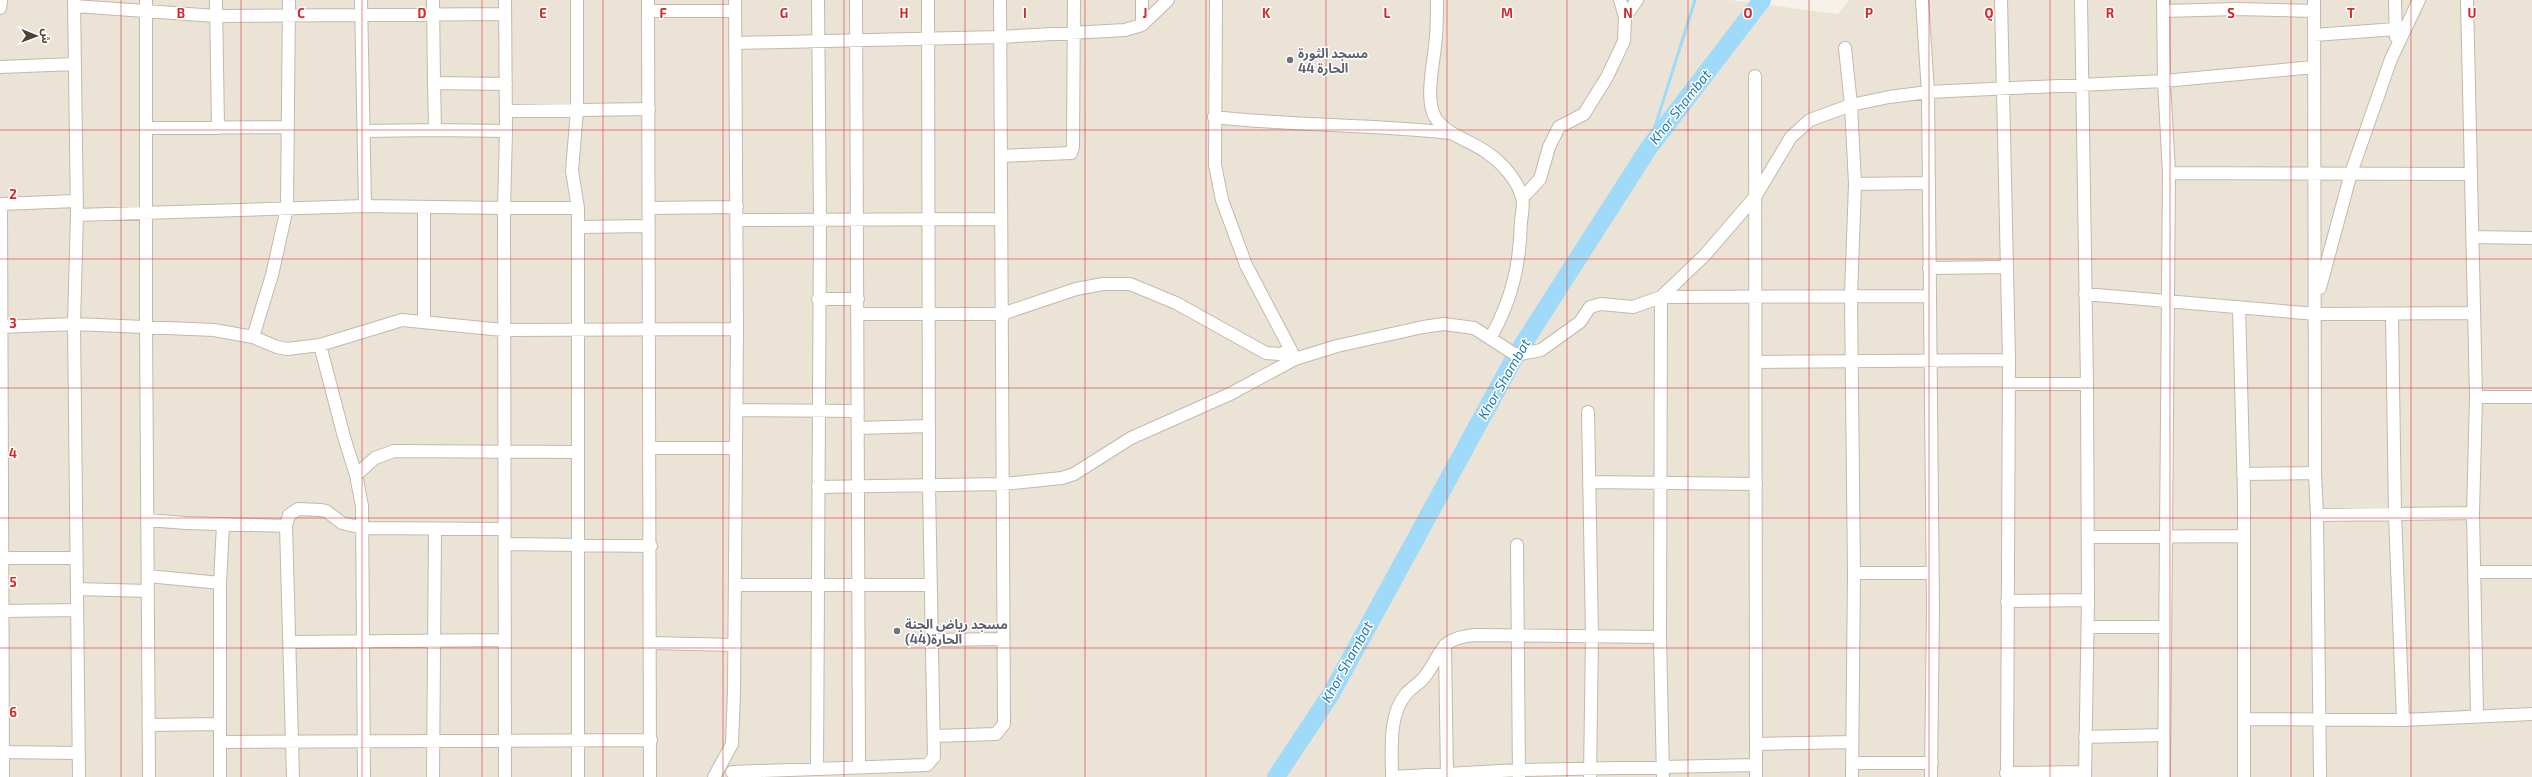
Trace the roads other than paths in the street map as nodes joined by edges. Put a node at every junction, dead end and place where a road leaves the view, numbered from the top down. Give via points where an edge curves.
1 (216, 0) edge
2 (289, 0) edge
3 (361, 0) edge
4 (433, 0) edge
5 (505, 0) edge
6 (577, 0) edge
7 (818, 0) edge
8 (856, 0) edge
9 (928, 0) edge
10 (1000, 0) edge
11 (1074, 0) edge
12 (1142, 0) edge
13 (1168, 0) edge
14 (1216, 0) edge
15 (1437, 0) edge
16 (1620, 0) edge
17 (1636, 0) edge
18 (1922, 0) edge
19 (2001, 0) edge
20 (2081, 0) edge
21 (2395, 0) edge
22 (2419, 0) edge
23 (2467, 0) edge
24 (74, 3) edge
25 (2237, 4) edge
26 (146, 5) edge
27 (648, 6) edge
28 (735, 6) edge
29 (2163, 6) edge
30 (2314, 6) edge
31 (505, 14) junction
32 (433, 15) junction
33 (216, 16) junction
34 (361, 16) junction
35 (289, 17) junction
36 (1625, 17) junction
37 (1142, 25) junction
38 (2396, 29) junction
39 (1075, 34) junction
40 (2314, 35) junction
41 (1000, 38) junction
42 (929, 39) junction
43 (857, 40) junction
44 (819, 41) junction
45 (736, 43) junction
46 (1845, 48) dead end
47 (2397, 48) junction
48 (75, 64) junction
49 (0, 67) edge
50 (2314, 68) junction
51 (1755, 76) dead end
52 (2164, 81) junction
53 (434, 83) junction
54 (2083, 83) junction
55 (506, 84) junction
56 (2002, 88) junction
57 (1928, 92) junction
58 (1851, 105) junction
59 (649, 109) junction
60 (577, 110) junction
61 (506, 111) junction
62 (1214, 117) junction
63 (288, 127) junction
64 (147, 128) junction
65 (218, 128) junction
66 (435, 130) junction
67 (364, 131) junction
68 (506, 131) junction
69 (1451, 133) junction
70 (1001, 156) junction
71 (2169, 172) junction
72 (2315, 173) junction
73 (2351, 173) junction
74 (2471, 174) junction
75 (1928, 183) junction
76 (1855, 184) junction
77 (1755, 197) junction
78 (1522, 198) junction
79 (76, 201) junction
80 (1, 204) edge
81 (365, 206) junction
82 (424, 207) junction
83 (287, 208) junction
84 (504, 208) junction
85 (578, 208) junction
86 (649, 208) junction
87 (737, 208) junction
88 (146, 214) junction
89 (77, 215) junction
90 (1001, 218) junction
91 (858, 219) junction
92 (929, 219) junction
93 (737, 220) junction
94 (820, 220) junction
95 (649, 226) junction
96 (578, 228) junction
97 (2473, 238) junction
98 (2532, 238) edge
99 (2007, 267) junction
100 (1929, 268) junction
101 (2085, 294) junction
102 (1851, 295) junction
103 (1756, 296) junction
104 (1928, 296) junction
105 (1661, 297) junction
106 (818, 299) junction
107 (858, 299) junction
108 (2167, 300) junction
109 (2239, 307) junction
110 (2316, 309) junction
111 (2474, 313) junction
112 (858, 314) junction
113 (929, 314) junction
114 (1002, 314) junction
115 (2392, 315) junction
116 (424, 321) junction
117 (74, 324) junction
118 (146, 326) junction
119 (1, 327) edge
120 (737, 329) junction
121 (503, 330) junction
122 (650, 330) junction
123 (578, 331) junction
124 (253, 337) junction
125 (1491, 337) junction
126 (320, 345) junction
127 (1293, 355) junction
128 (2009, 360) junction
129 (1852, 361) junction
130 (1930, 361) junction
131 (1756, 362) junction
132 (2009, 384) junction
133 (2087, 384) junction
134 (2476, 397) junction
135 (2532, 397) edge
136 (736, 410) junction
137 (818, 410) junction
138 (858, 411) junction
139 (1588, 412) dead end
140 (929, 426) junction
141 (858, 428) junction
142 (650, 448) junction
143 (736, 448) junction
144 (504, 451) junction
145 (578, 452) junction
146 (1, 472) edge
147 (2243, 474) junction
148 (2315, 474) junction
149 (356, 475) junction
150 (1589, 482) junction
151 (1661, 483) junction
152 (1003, 484) junction
153 (1756, 484) junction
154 (859, 486) junction
155 (929, 486) junction
156 (818, 487) junction
157 (2473, 513) junction
158 (2317, 515) junction
159 (2395, 515) junction
160 (147, 520) junction
161 (223, 525) junction
162 (286, 526) junction
163 (363, 528) junction
164 (435, 529) junction
165 (505, 529) junction
166 (2088, 536) junction
167 (2167, 536) junction
168 (2244, 536) junction
169 (505, 544) junction
170 (578, 544) junction
171 (651, 546) junction
172 (1517, 546) dead end
173 (0, 558) edge
174 (76, 558) junction
175 (2475, 572) junction
176 (2532, 572) edge
177 (1854, 573) junction
178 (1932, 573) junction
179 (148, 576) junction
180 (220, 583) junction
181 (736, 585) junction
182 (818, 585) junction
183 (930, 585) junction
184 (858, 586) junction
185 (77, 590) junction
186 (148, 591) junction
187 (2007, 600) junction
188 (2088, 600) junction
189 (77, 610) junction
190 (1, 611) junction
191 (2088, 627) junction
192 (2165, 627) junction
193 (1, 636) edge
194 (1518, 636) junction
195 (1592, 636) junction
196 (1660, 637) junction
197 (363, 639) junction
198 (434, 639) junction
199 (1003, 639) junction
200 (505, 640) junction
201 (931, 640) junction
202 (290, 642) junction
203 (651, 643) junction
204 (735, 645) junction
205 (1444, 645) junction
206 (2532, 714) edge
207 (2477, 715) junction
208 (2244, 719) junction
209 (2319, 719) junction
210 (2403, 720) junction
211 (220, 724) junction
212 (149, 725) junction
213 (2164, 735) junction
214 (934, 736) junction
215 (2085, 737) junction
216 (364, 739) junction
217 (433, 739) junction
218 (505, 739) junction
219 (293, 740) junction
220 (577, 740) junction
221 (651, 740) junction
222 (220, 742) junction
223 (1851, 742) junction
224 (732, 744) junction
225 (1756, 744) junction
226 (1, 752) edge
227 (79, 753) junction
228 (1852, 763) junction
229 (1932, 763) junction
230 (859, 767) junction
231 (817, 769) junction
232 (1756, 771) edge
233 (1663, 772) edge
234 (1590, 773) edge
235 (1519, 774) edge
236 (2085, 774) edge
237 (732, 775) edge
238 (1447, 775) edge
239 (2006, 775) edge
240 (2, 777) edge
241 (79, 777) edge
242 (150, 777) edge
243 (220, 777) edge
244 (293, 777) edge
245 (364, 777) edge
246 (433, 777) edge
247 (505, 777) edge
248 (578, 777) edge
249 (650, 777) edge
250 (714, 777) edge
251 (1392, 777) edge
252 (1852, 777) edge
253 (1931, 777) edge
254 (2164, 777) edge
255 (2244, 777) edge
256 (2320, 777) edge

1 - 33 street
2 - 35 street
3 - 34 street
4 - 32 street
5 - 31 street
6 - 60 street
7 - 44 street
8 - 43 street
9 - 42 street
10 - 41 street
11 - 39 street
12 - 37 street
13 - 37 street
14 - 62 street
15 - 69 street via 1430,102 1434,116
16 - 36 street
17 - 36 street
18 - 57 street
19 - 56 street
20 - 54 street
21 - 38 street
22 - 47 street
23 - 74 street
24 - 26 street
24 - 48 street
25 - 29 street
25 - 30 street
26 - 33 street
26 - 64 street
27 - 28 street
27 - 59 street
28 - 45 street
29 - 52 street
30 - 40 street
31 - 32 street
31 - 55 street
32 - 34 street
32 - 53 street
33 - 35 street
33 - 65 street
34 - 35 street
34 - 67 street
35 - 63 street
36 - 78 street via 1624,41 1597,96 1584,114 1559,127 1549,147 1540,179
37 - 39 street via 1125,30
38 - 40 street
38 - 47 street
39 - 41 street
39 - 70 street via 1071,153
40 - 50 street
41 - 42 street
41 - 70 street
42 - 43 street
42 - 92 street
43 - 44 street
43 - 91 street
44 - 45 street
44 - 94 street
45 - 87 street
46 - 58 street
47 - 73 street
48 - 49 street
48 - 79 street
50 - 52 street
50 - 72 street
51 - 77 street
52 - 54 street
52 - 71 street
53 - 55 street
53 - 66 street
54 - 56 street
54 - 101 street
55 - 61 street
56 - 57 street
56 - 99 street
57 - 58 street
57 - 75 street
58 - 76 street
58 - 77 street via 1810,120 1791,137
59 - 60 street
59 - 86 street
60 - 61 street
60 - 85 street via 572,171
61 - 68 street
62 - 69 street via 1278,124 1368,125
62 - 127 street via 1215,166 1232,230 1246,265
63 - 65 street
63 - 83 street
64 - 65 street
64 - 88 street
66 - 67 street
66 - 68 street
67 - 81 street
68 - 84 street
69 - 78 street via 1482,148 1499,161
70 - 90 street
71 - 72 street
71 - 108 street
72 - 73 street
72 - 110 street
73 - 74 street
73 - 110 street
74 - 97 street
75 - 76 street
75 - 100 street
76 - 102 street
77 - 103 street
77 - 105 street via 1704,256
78 - 125 street via 1520,248 1512,294
79 - 80 street
79 - 89 street
80 - 119 street
81 - 82 street
81 - 83 street
82 - 84 street
82 - 116 street
83 - 88 street
83 - 124 street via 272,275
84 - 85 street
84 - 121 street
85 - 96 street
86 - 87 street
86 - 95 street
87 - 93 street
88 - 89 street
88 - 118 street
89 - 117 street
90 - 92 street
90 - 114 street
91 - 92 street
91 - 94 street
91 - 107 street
92 - 113 street
93 - 94 street
93 - 120 street
94 - 106 street
95 - 96 street
95 - 122 street
96 - 123 street
97 - 98 street
97 - 111 street
99 - 100 street
99 - 128 street
100 - 104 street
101 - 108 street
101 - 133 street
102 - 103 street
102 - 104 street
102 - 129 street
103 - 105 street
103 - 131 street
104 - 130 street
105 - 125 street via 1633,307 1601,304 1590,307 1580,322 1541,350 1516,355
105 - 151 street
106 - 107 street
106 - 137 street
107 - 112 street
108 - 109 street
108 - 167 street
109 - 110 street
109 - 147 street
110 - 115 street
110 - 148 street
111 - 115 street
111 - 134 street
112 - 113 street
112 - 138 street
113 - 114 street
113 - 140 street
114 - 127 street via 1076,289 1103,284 1130,284 1176,303 1266,353
114 - 152 street
115 - 159 street
116 - 121 street
116 - 126 street via 402,320
117 - 118 street
117 - 119 street
117 - 174 street
118 - 124 street via 222,331
118 - 160 street
119 - 146 street
120 - 122 street
120 - 136 street
121 - 123 street
121 - 144 street
122 - 123 street
122 - 142 street
123 - 145 street
124 - 126 street via 287,349
125 - 127 street via 1474,328 1444,324 1388,333
126 - 149 street
127 - 152 street via 1230,394 1131,438 1074,474 1062,478
128 - 130 street
128 - 132 street
129 - 130 street
129 - 131 street
129 - 177 street
130 - 178 street
131 - 153 street
132 - 133 street
132 - 187 street
133 - 166 street
134 - 135 street
134 - 157 street
136 - 137 street
136 - 143 street
137 - 138 street
137 - 156 street
138 - 141 street
139 - 150 street
140 - 141 street
140 - 155 street
141 - 154 street
142 - 143 street
142 - 171 street
143 - 181 street
144 - 145 street
144 - 149 street via 394,451 375,458
144 - 165 street
145 - 170 street
146 - 173 street
147 - 148 street
147 - 168 street
148 - 158 street
149 - 163 street
150 - 151 street
150 - 195 street
151 - 153 street
151 - 196 street
152 - 155 street
152 - 199 street
153 - 225 street
154 - 155 street
154 - 156 street
154 - 184 street
155 - 183 street
156 - 182 street
157 - 159 street
157 - 175 street
158 - 159 street
158 - 209 street
159 - 210 street
160 - 161 street
160 - 179 street
161 - 162 street
161 - 180 street
162 - 163 street via 293,511 307,509 326,511 342,523
162 - 202 street
163 - 164 street
163 - 197 street
164 - 165 street
164 - 198 street
165 - 169 street
166 - 167 street
166 - 188 street
167 - 168 street
167 - 192 street
168 - 208 street
169 - 170 street
169 - 200 street
170 - 171 street
170 - 220 street
171 - 203 street
172 - 194 street
173 - 174 street
173 - 190 street
174 - 185 street
175 - 176 street
175 - 207 street
177 - 178 street
177 - 223 street
178 - 229 street
179 - 180 street
179 - 186 street
180 - 211 street
181 - 182 street
181 - 204 street
182 - 184 street
182 - 231 street
183 - 184 street
183 - 201 street
184 - 230 street
185 - 186 street
185 - 189 street
186 - 212 street
187 - 188 street
187 - 239 street
188 - 191 street
189 - 190 street
189 - 227 street
190 - 193 street
191 - 192 street
191 - 215 street
192 - 213 street
193 - 226 street
194 - 195 street
194 - 205 street via 1474,634 1457,637
194 - 235 street
195 - 196 street
195 - 234 street
196 - 233 street
197 - 198 street
197 - 202 street
197 - 216 street
198 - 200 street
198 - 217 street
199 - 201 street
199 - 214 street via 1004,724 1000,731 996,734
200 - 218 street
201 - 214 street
202 - 219 street
203 - 204 street
203 - 221 street
204 - 224 street
205 - 238 street
205 - 251 street via 1422,682 1406,694 1399,705 1394,721
206 - 207 street
207 - 210 street
208 - 209 street
208 - 255 street
209 - 210 street
209 - 256 street
211 - 212 street
211 - 222 street
212 - 242 street
213 - 215 street
213 - 254 street
214 - 230 street via 934,757 930,765
215 - 236 street
216 - 217 street
216 - 219 street
216 - 245 street
217 - 218 street
217 - 246 street
218 - 220 street
218 - 247 street
219 - 222 street
219 - 244 street
220 - 221 street
220 - 248 street
221 - 249 street
222 - 243 street
223 - 225 street
223 - 228 street
224 - 237 street
224 - 250 street
225 - 232 street
226 - 227 street
226 - 240 street
227 - 241 street
228 - 229 street
228 - 252 street
229 - 253 street
230 - 231 street
231 - 237 street
232 - 233 street
233 - 234 street
234 - 235 street
235 - 238 street
236 - 239 street
238 - 251 street

